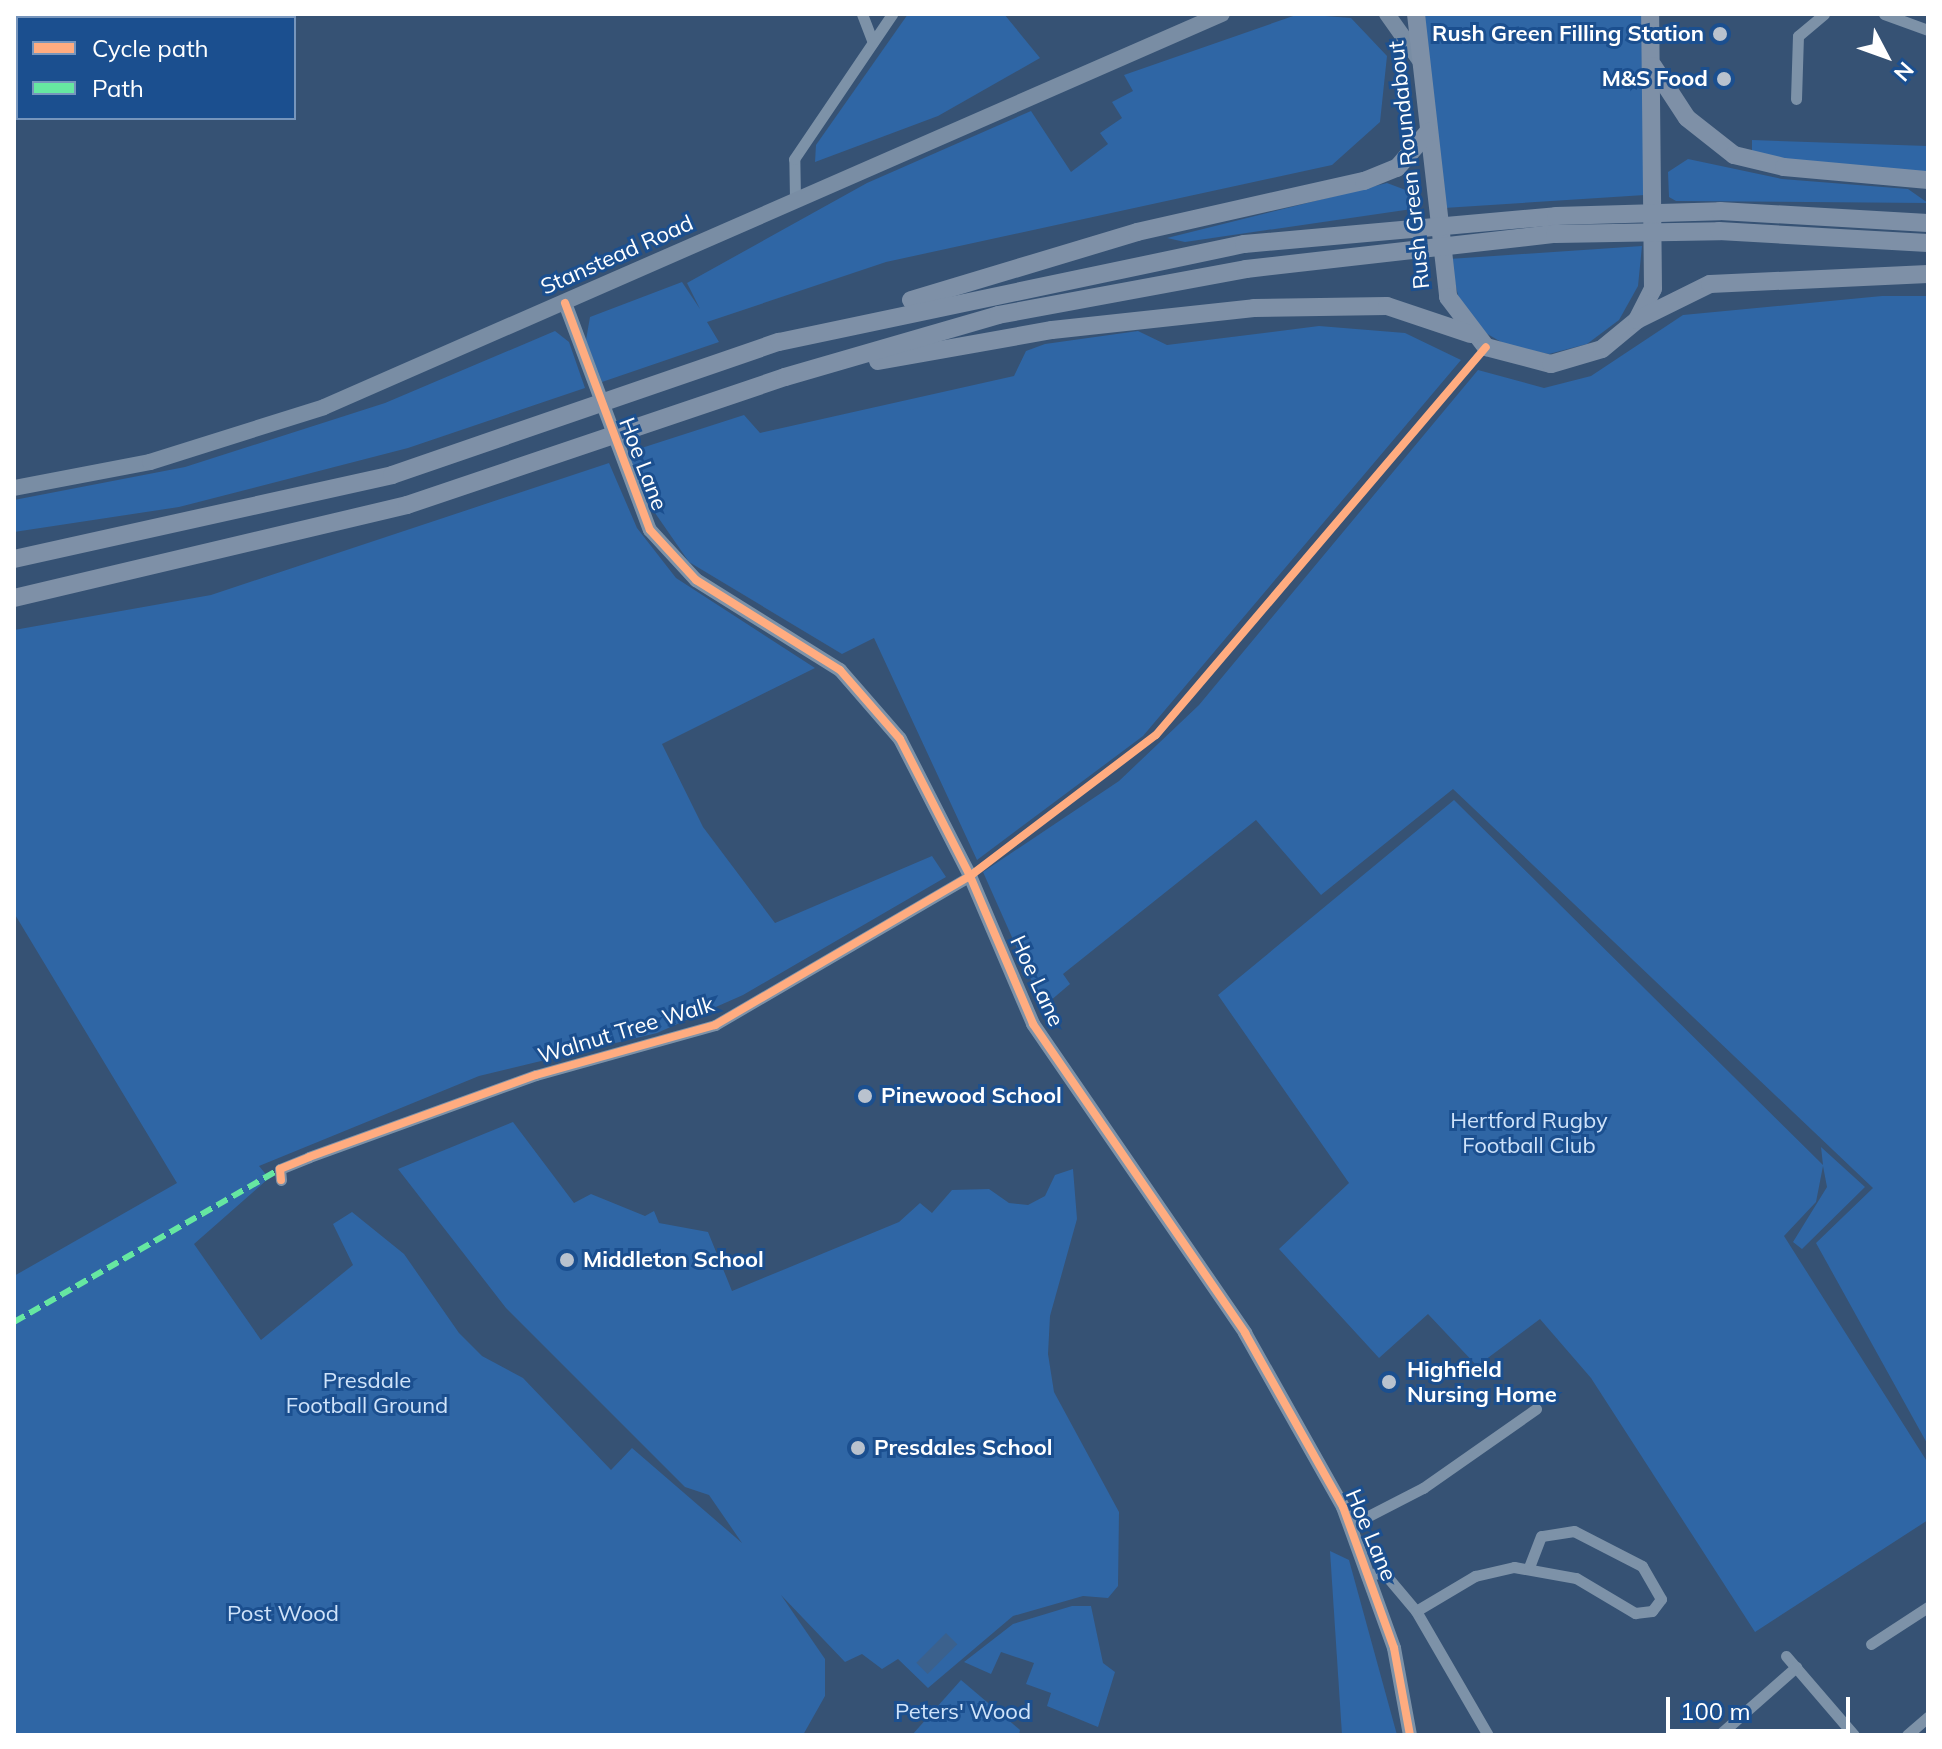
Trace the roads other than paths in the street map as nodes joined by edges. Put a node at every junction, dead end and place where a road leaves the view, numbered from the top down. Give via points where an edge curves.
1 (862, 14) edge
2 (887, 14) edge
3 (1222, 14) edge
4 (1387, 14) edge
5 (1416, 14) edge
6 (1650, 14) edge
7 (1824, 14) edge
8 (1884, 14) edge
9 (1928, 30) edge
10 (873, 42) junction
11 (1421, 62) junction
12 (1652, 64) junction
13 (1796, 99) dead end
14 (1428, 132) junction
15 (1928, 180) edge
16 (795, 198) junction
17 (1928, 223) edge
18 (1928, 243) edge
19 (1928, 274) edge
20 (565, 303) junction
21 (1637, 320) junction
22 (1470, 334) junction
23 (779, 342) junction
24 (785, 377) junction
25 (14, 488) edge
26 (14, 559) edge
27 (14, 598) edge
28 (970, 876) junction
29 (281, 1180) dead end
30 (1536, 1409) dead end
31 (1351, 1525) junction
32 (1529, 1567) junction
33 (1370, 1574) junction
34 (1928, 1607) edge
35 (1416, 1611) junction
36 (1871, 1644) dead end
37 (1786, 1656) dead end
38 (1796, 1667) junction
39 (1928, 1717) edge
40 (1410, 1735) edge
41 (1488, 1735) edge
42 (1719, 1735) edge
43 (1854, 1735) edge
44 (1907, 1735) edge

1 - 10 street
2 - 10 street
3 - 16 main road, Stanstead Road
4 - 11 main road
5 - 11 highway, Rush Green Roundabout
6 - 12 highway, Rush Green Roundabout
7 - 13 street via 1798,36
8 - 9 street
10 - 16 street via 794,159
11 - 14 highway, Rush Green Roundabout
12 - 15 highway via 1687,118 1734,155 1784,167
12 - 21 highway, Rush Green Roundabout via 1656,247 1653,289
14 - 22 highway, Rush Green Roundabout via 1439,262 1448,297
14 - 23 highway via 1397,168 1364,181 1137,232
16 - 20 main road, Stanstead Road
17 - 23 highway via 1720,211 1556,216 1244,244 992,292
18 - 24 highway via 1719,231 1555,234 1246,269 998,315
19 - 21 highway via 1710,284
20 - 25 main road, Stanstead Road via 272,426 150,462
20 - 28 street, Hoe Lane via 627,480 650,530 696,580 817,654 868,697 900,739
21 - 22 highway, Rush Green Roundabout via 1602,349 1551,364 1514,360
22 - 24 highway via 1387,306 1254,308 1052,330
23 - 26 highway via 392,475
24 - 27 highway via 407,505
28 - 29 street, Walnut Tree Walk via 715,1025 536,1075 309,1157 280,1169
28 - 31 street, Hoe Lane via 1033,1024 1245,1333
30 - 31 street via 1412,1495
31 - 33 street, Hoe Lane
32 - 32 street via 1586,1581 1635,1613 1652,1611 1661,1599 1642,1566 1574,1531 1541,1536
32 - 35 street via 1475,1576
33 - 35 street via 1384,1573
33 - 40 street, Hoe Lane
34 - 36 street
35 - 41 street
37 - 38 street
38 - 42 street
38 - 43 street
39 - 44 street

